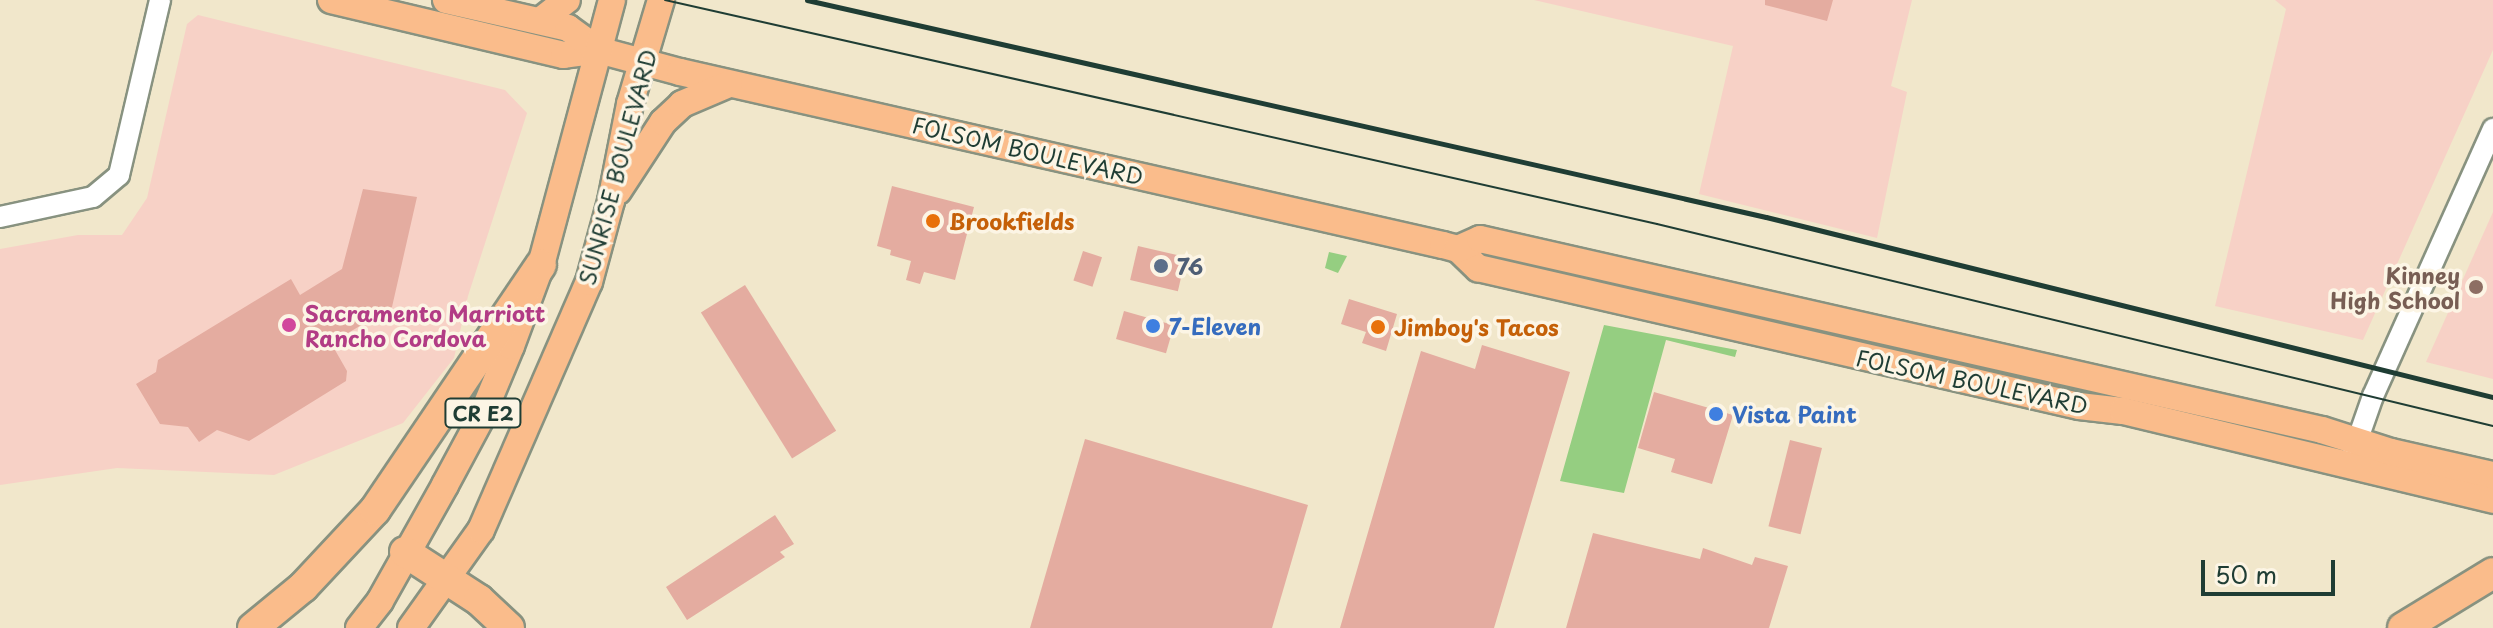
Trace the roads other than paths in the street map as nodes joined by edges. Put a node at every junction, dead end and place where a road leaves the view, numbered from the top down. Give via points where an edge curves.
1 (160, 0) edge
2 (331, 0) edge
3 (446, 0) edge
4 (567, 0) edge
5 (612, 0) edge
6 (661, 0) edge
7 (540, 21) junction
8 (598, 50) junction
9 (643, 62) junction
10 (729, 84) junction
11 (2493, 129) edge
12 (611, 201) junction
13 (0, 217) edge
14 (1458, 249) junction
15 (541, 265) junction
16 (1875, 330) junction
17 (1801, 335) junction
18 (2353, 453) junction
19 (2493, 475) edge
20 (2493, 500) edge
21 (405, 552) junction
22 (2493, 573) edge
23 (449, 578) junction
24 (253, 628) edge
25 (359, 628) edge
26 (411, 628) edge
27 (509, 628) edge
28 (2403, 628) edge

1 - 13 street via 119,175 93,197
2 - 8 main road, FOLSOM BOULEVARD via 564,55
3 - 7 main road, FOLSOM BOULEVARD
4 - 7 main road
5 - 8 main road, CR E2
6 - 9 main road, SUNRISE BOULEVARD / CR E2
7 - 8 main road, FOLSOM BOULEVARD via 568,28
8 - 9 main road, FOLSOM BOULEVARD
8 - 15 main road, CR E2
9 - 10 main road, FOLSOM BOULEVARD
9 - 12 main road, SUNRISE BOULEVARD / CR E2
10 - 12 main road via 682,104 663,122
10 - 14 main road, FOLSOM BOULEVARD
11 - 18 street via 2373,396
12 - 23 main road, SUNRISE BOULEVARD / CR E2 via 589,282 540,399 498,482 481,530
14 - 16 main road, FOLSOM BOULEVARD via 1480,239
14 - 17 main road, FOLSOM BOULEVARD via 1478,268 1760,334 1775,324
15 - 21 main road, CR E2 via 481,418
15 - 24 highway via 375,510 303,587
16 - 17 main road via 1848,339
16 - 18 main road, FOLSOM BOULEVARD
17 - 18 main road, FOLSOM BOULEVARD via 2079,406
18 - 19 main road, FOLSOM BOULEVARD
18 - 20 main road, FOLSOM BOULEVARD
21 - 23 highway
21 - 25 main road, CR E2
22 - 28 highway
23 - 26 main road, SUNRISE BOULEVARD / CR E2
23 - 27 highway

